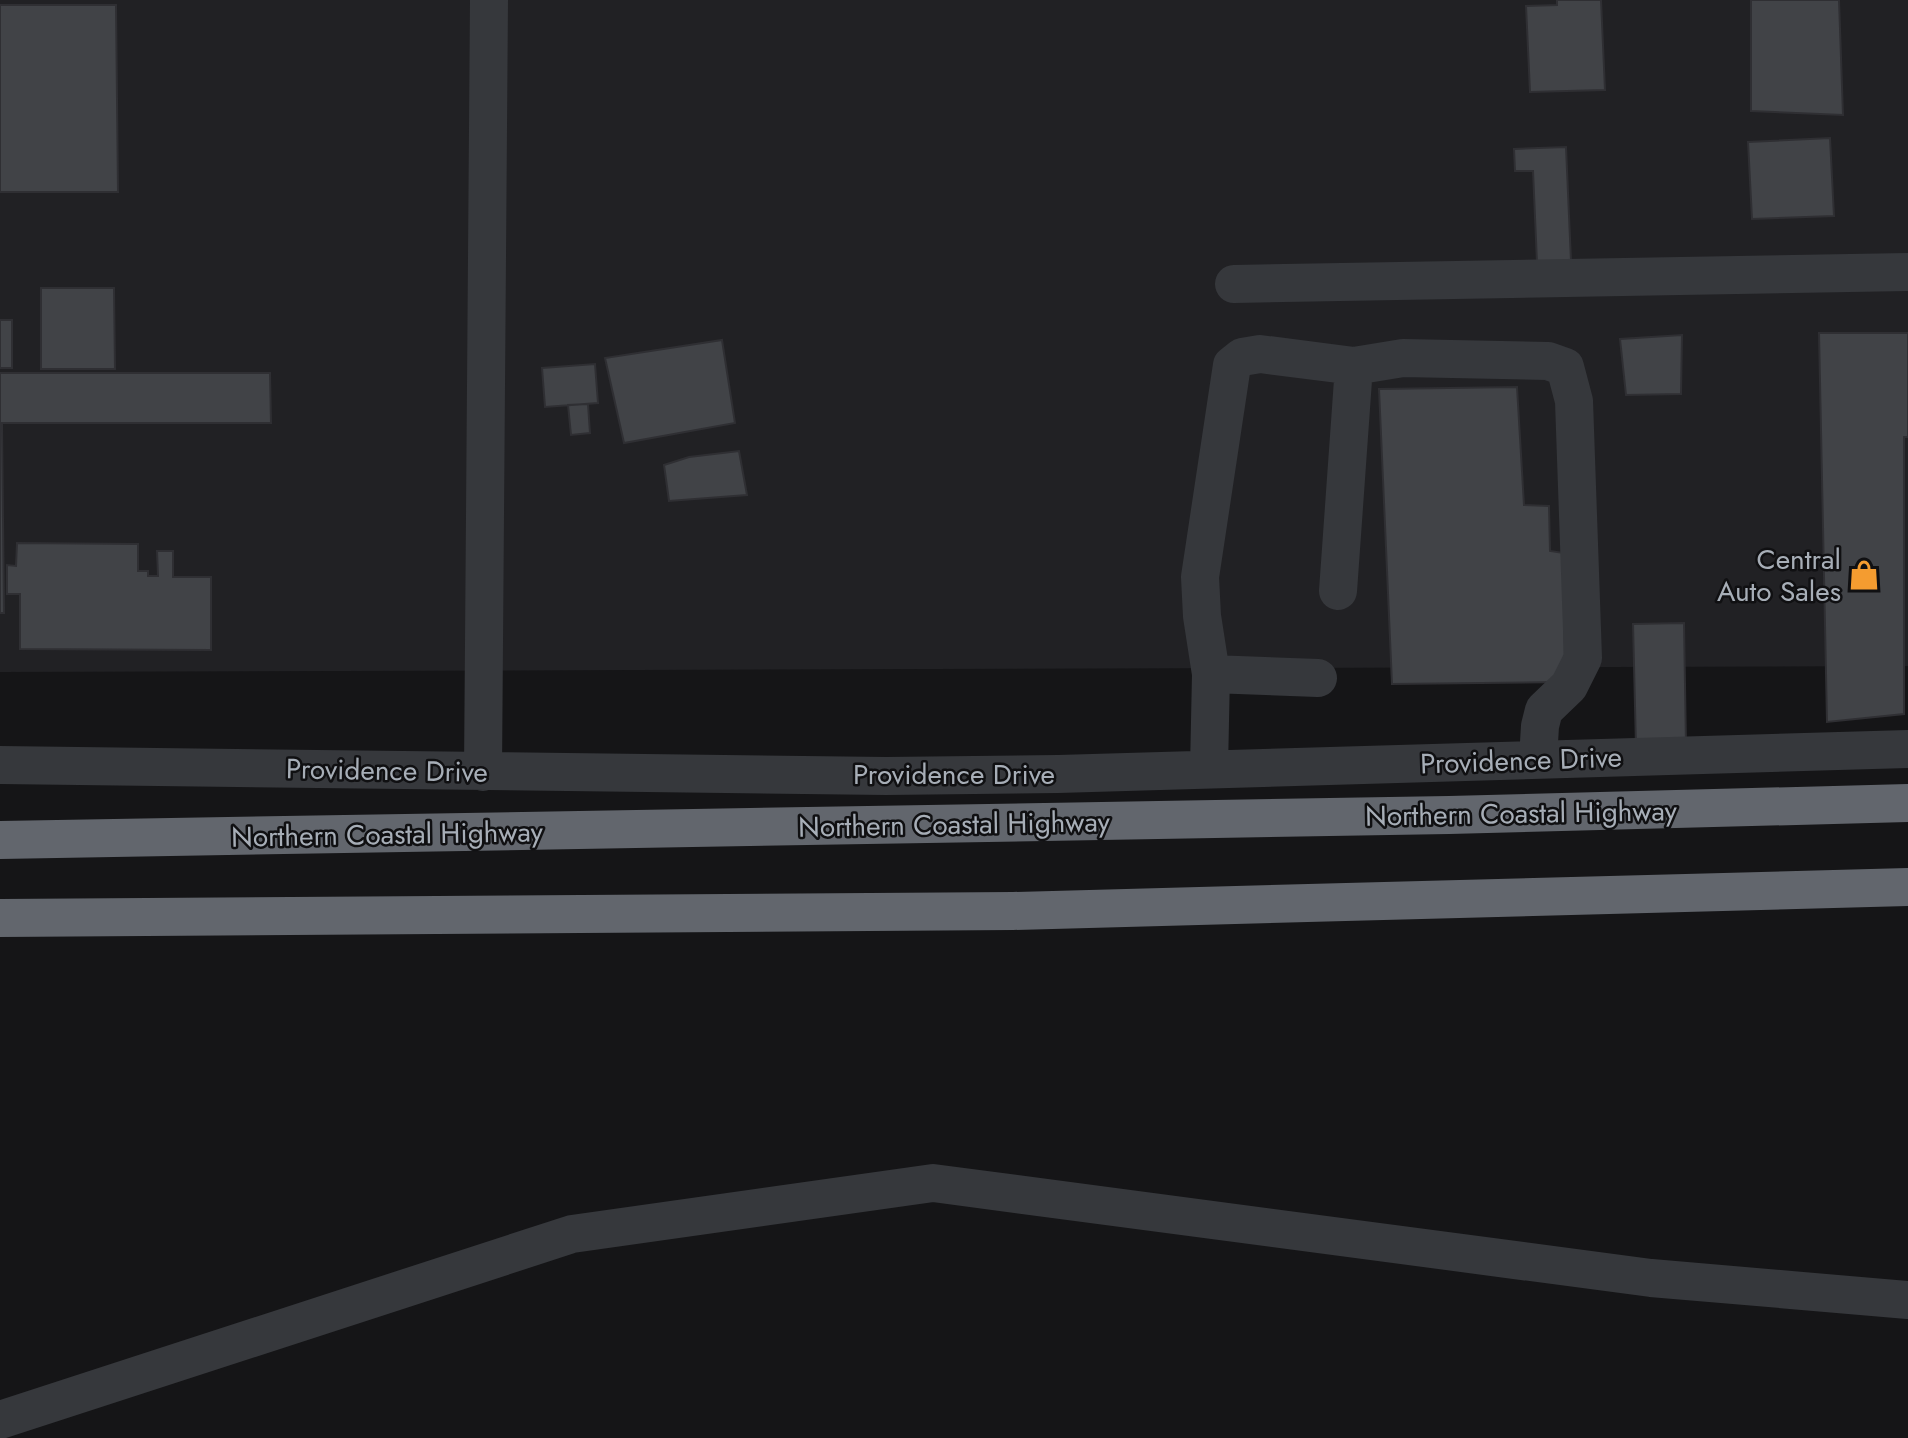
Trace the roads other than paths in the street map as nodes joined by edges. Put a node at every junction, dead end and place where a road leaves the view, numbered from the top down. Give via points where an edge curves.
1 (489, 0) edge
2 (1908, 272) edge
3 (1234, 284) dead end
4 (1353, 366) junction
5 (1338, 591) dead end
6 (1211, 674) junction
7 (1318, 678) dead end
8 (1908, 749) edge
9 (1538, 759) junction
10 (0, 765) edge
11 (1209, 769) junction
12 (483, 772) junction
13 (1908, 803) edge
14 (0, 840) edge
15 (1908, 887) edge
16 (0, 918) edge
17 (1908, 1300) edge
18 (0, 1420) edge

1 - 12 street
2 - 3 street
4 - 5 street
4 - 6 street via 1260,354 1242,357 1232,365 1200,577
4 - 9 street via 1403,358 1536,360 1565,366 1574,401 1583,658 1569,686 1544,710
6 - 7 street
6 - 11 street
8 - 9 street, Providence Drive
9 - 11 street, Providence Drive
10 - 12 street, Providence Drive
11 - 12 street, Providence Drive via 899,776
13 - 14 highway, Northern Coastal Highway
15 - 16 highway via 1013,911
17 - 18 street via 1651,1278 933,1183 572,1234

